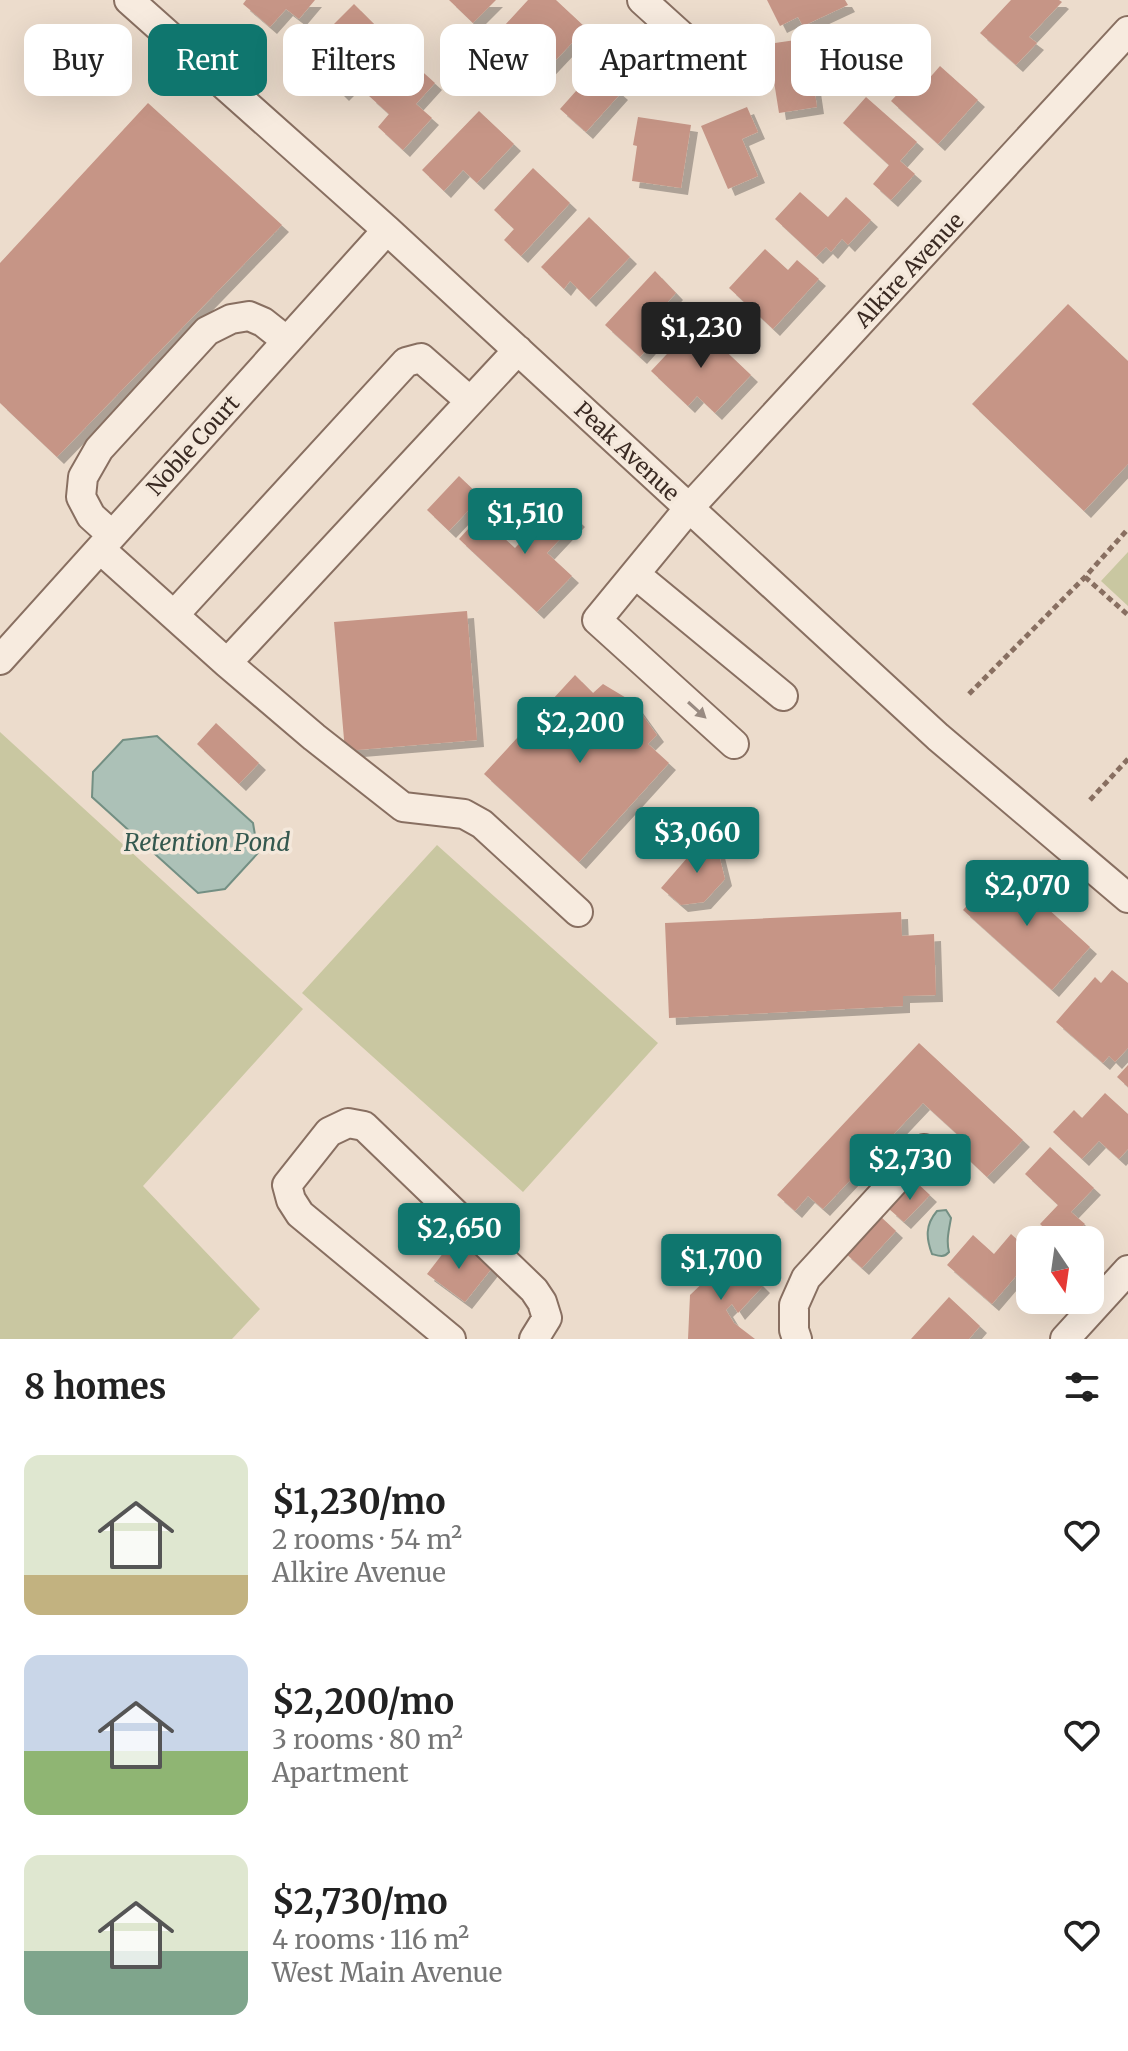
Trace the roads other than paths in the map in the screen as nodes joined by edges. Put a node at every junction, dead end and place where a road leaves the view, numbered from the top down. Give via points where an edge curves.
1 (129, 0) edge
2 (642, 0) edge
3 (668, 24) edge
4 (1128, 31) edge
5 (387, 230) junction
6 (287, 341) junction
7 (518, 350) junction
8 (470, 401) junction
9 (689, 508) junction
10 (106, 542) junction
11 (635, 574) junction
12 (174, 615) junction
13 (0, 660) edge
14 (227, 663) junction
15 (783, 696) dead end
16 (734, 744) dead end
17 (1128, 898) edge
18 (578, 912) dead end
19 (924, 1149) dead end
20 (1128, 1270) edge
21 (451, 1339) edge
22 (534, 1339) edge
23 (797, 1339) edge
24 (1065, 1339) edge

1 - 5 street, Peak Avenue
2 - 3 street
4 - 9 street, Alkire Avenue
5 - 6 street, Noble Court
5 - 7 street, Peak Avenue
6 - 10 street, Noble Court
6 - 10 street via 249,316 207,331 99,449 83,477 81,497
7 - 8 street
7 - 9 street, Peak Avenue
8 - 12 street via 421,358 406,362
8 - 14 street
9 - 11 street, Alkire Avenue
9 - 17 street, Peak Avenue via 938,737
10 - 12 street
10 - 13 street, Noble Court
11 - 15 street
11 -> 16 street, Alkire Avenue via 597,620
12 - 14 street
14 - 18 street via 403,807 464,814 482,824
19 - 23 street via 806,1278 794,1305
20 - 24 street
21 - 22 street via 300,1214 291,1200 287,1185 329,1132 348,1123 364,1126 534,1290 547,1318

